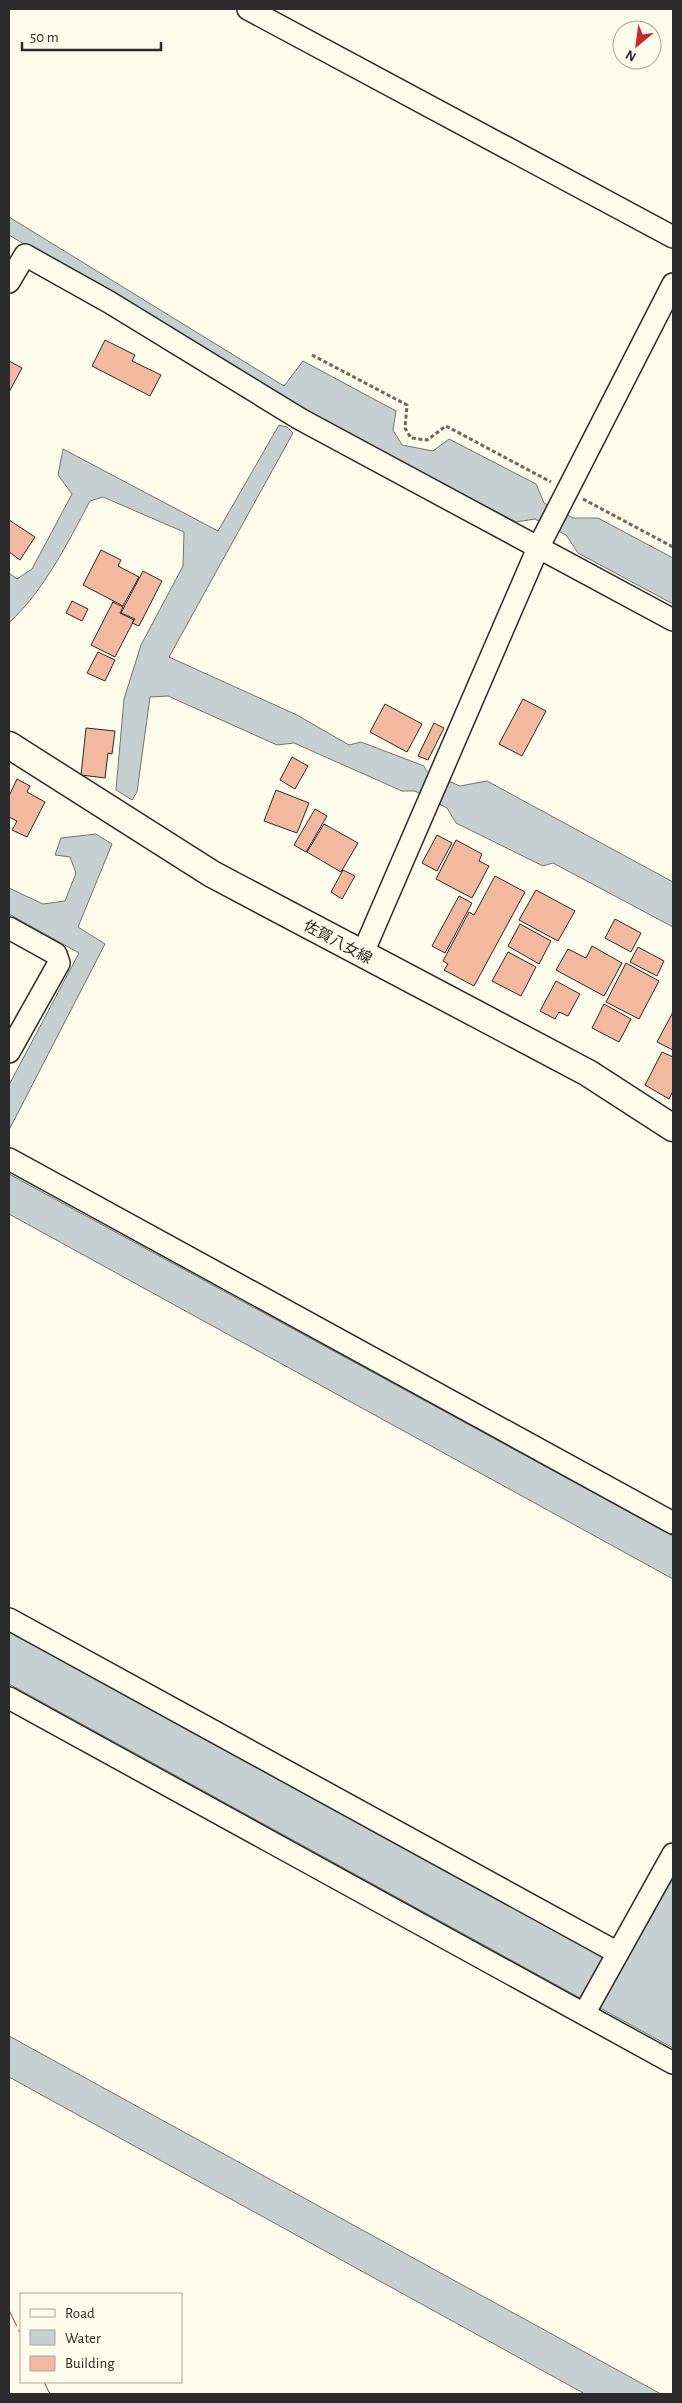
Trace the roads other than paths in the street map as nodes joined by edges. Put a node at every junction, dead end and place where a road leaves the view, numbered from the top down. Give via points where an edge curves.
1 (248, 9) edge
2 (673, 237) edge
3 (17, 250) edge
4 (9, 282) edge
5 (673, 284) edge
6 (541, 541) junction
7 (673, 620) edge
8 (10, 750) edge
9 (9, 928) edge
10 (362, 955) junction
11 (9, 1052) edge
12 (673, 1128) edge
13 (9, 1159) edge
14 (673, 1523) edge
15 (9, 1619) edge
16 (9, 1698) edge
17 (673, 1854) edge
18 (618, 1953) junction
19 (584, 2014) junction
20 (673, 2063) edge

1 - 2 street
3 - 4 street
3 - 6 street via 109,302 300,420
5 - 6 street
6 - 7 street
6 - 10 street
8 - 10 main road, 佐賀八女線 via 212,874
9 - 11 street via 56,954 59,963
10 - 12 main road, 佐賀八女線 via 588,1073
13 - 14 street
15 - 18 street
16 - 19 street
17 - 18 street
18 - 19 street
19 - 20 street

